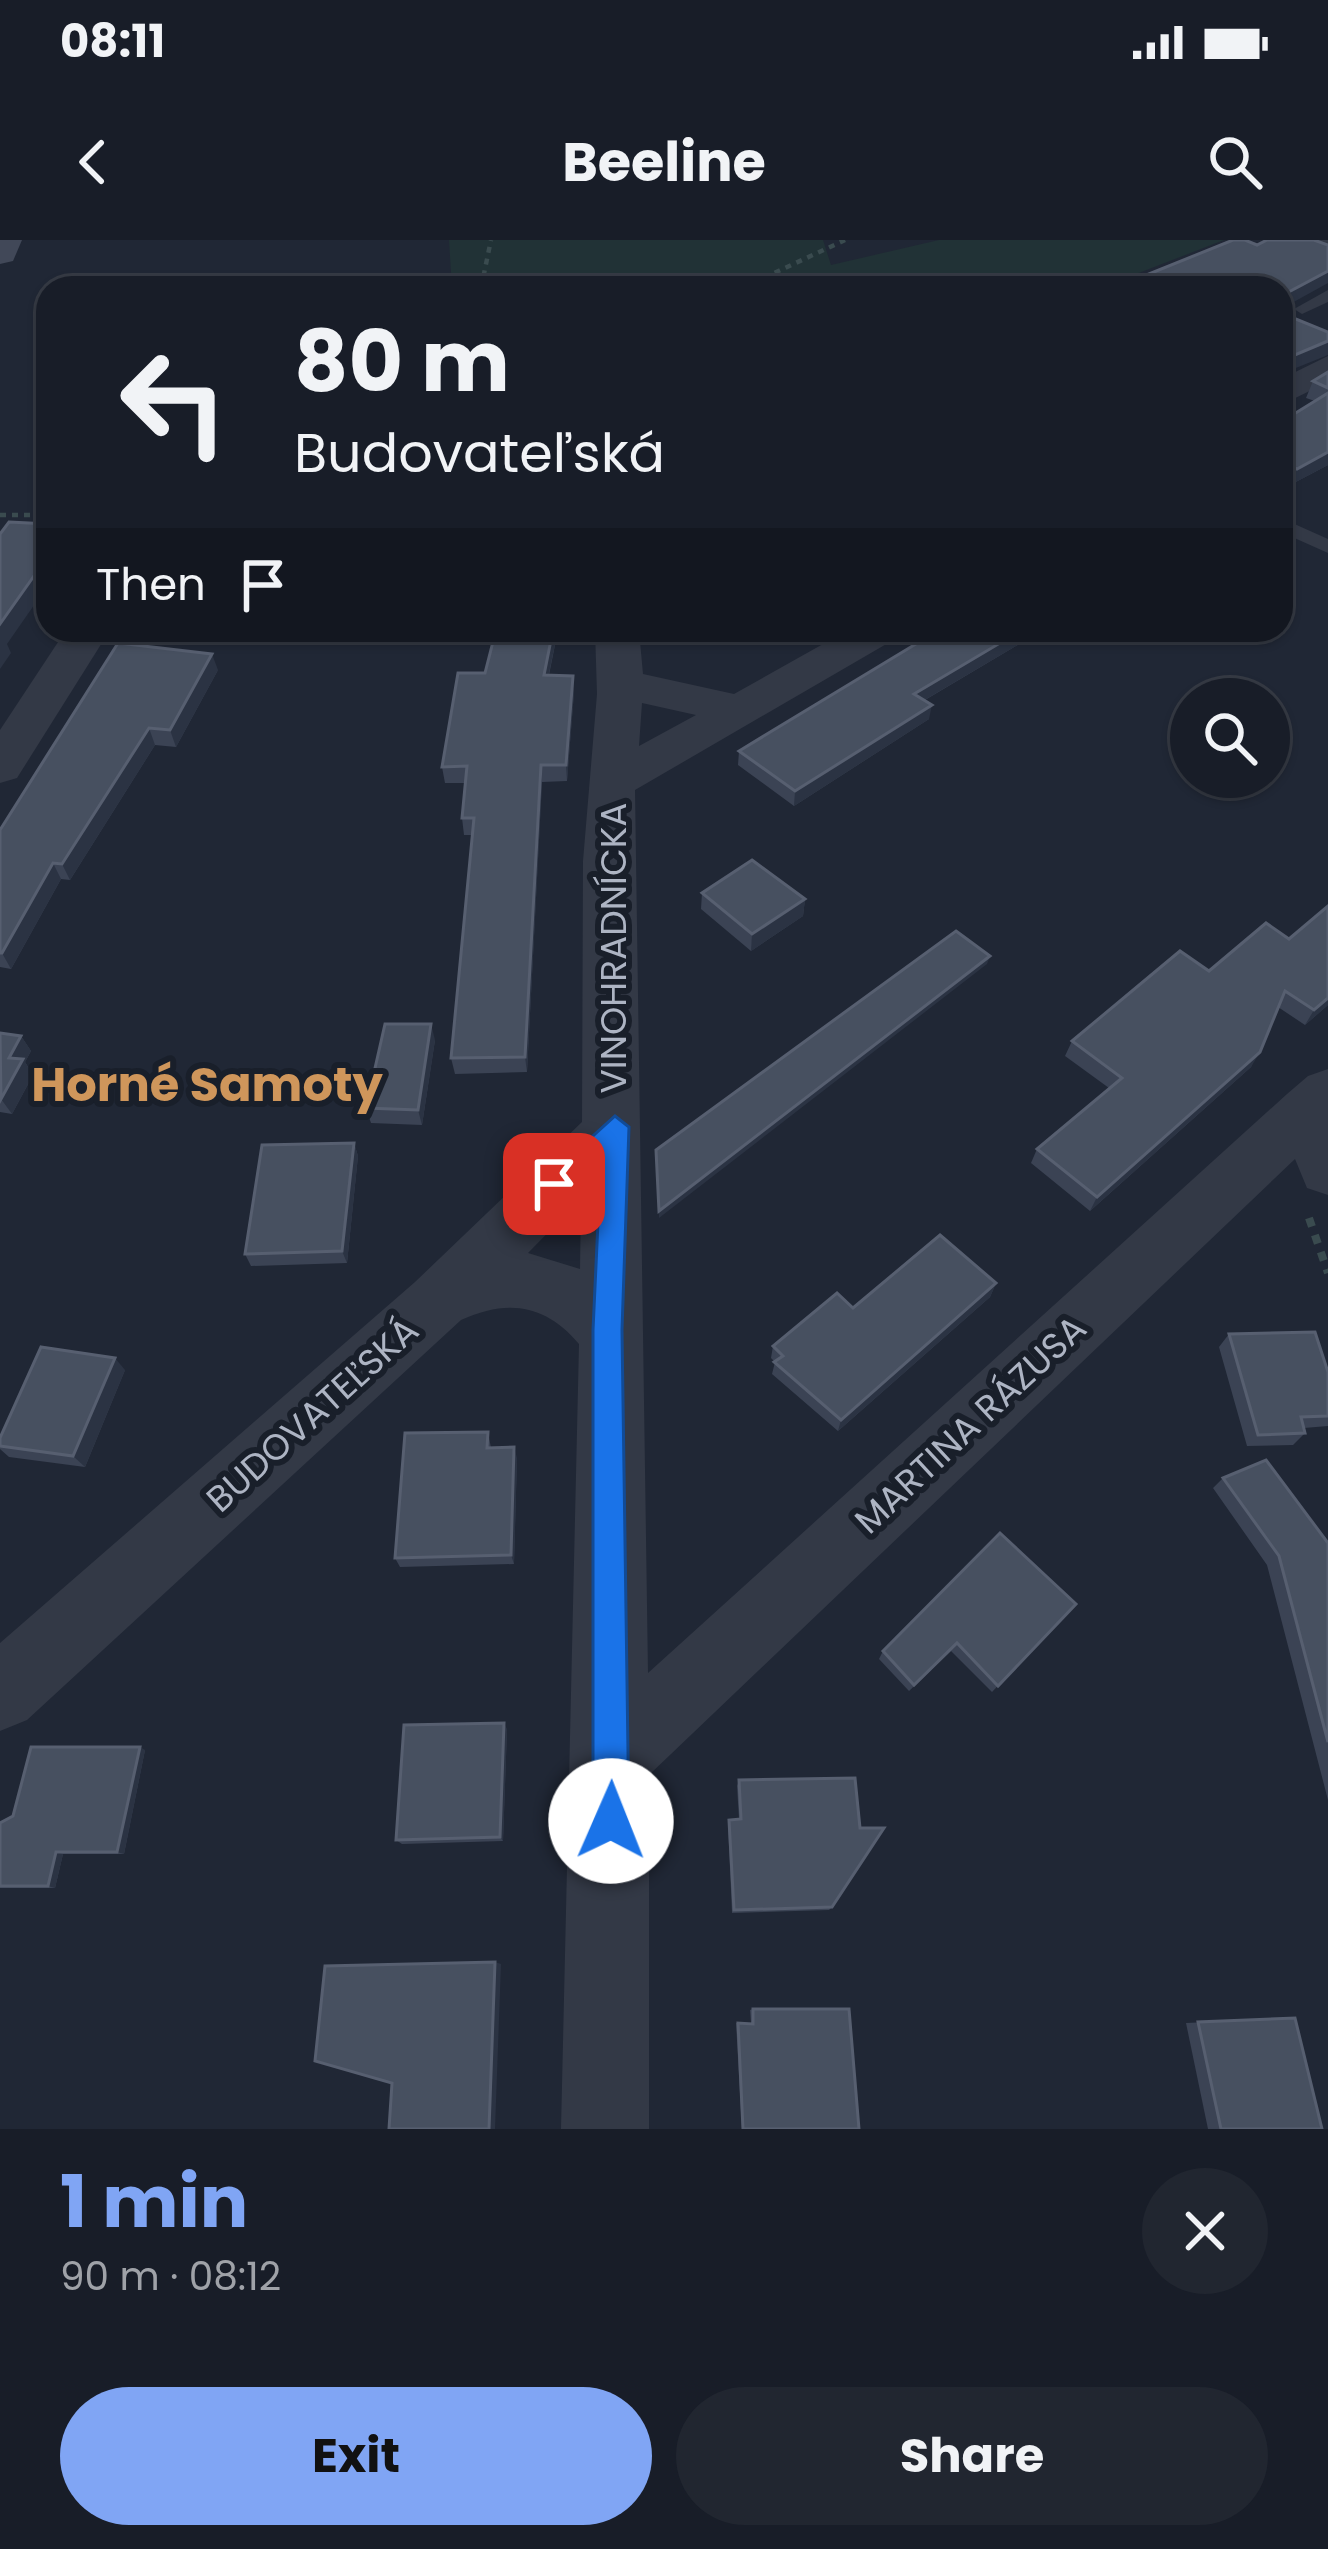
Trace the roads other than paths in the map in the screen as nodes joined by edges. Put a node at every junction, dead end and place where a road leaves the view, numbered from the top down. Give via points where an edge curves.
1 (4, 240) edge
2 (0, 253) edge
3 (1328, 295) edge
4 (1302, 309) edge
5 (1328, 367) edge
6 (1293, 387) edge
7 (1293, 530) edge
8 (1328, 548) edge
9 (80, 642) edge
10 (618, 642) edge
11 (860, 642) edge
12 (621, 684) junction
13 (746, 711) junction
14 (0, 767) edge
15 (613, 782) junction
16 (1321, 1124) edge
17 (615, 1127) junction
18 (436, 1302) junction
19 (607, 1330) junction
20 (0, 1693) edge
21 (612, 1756) junction
22 (605, 2129) edge

1 - 2 main road
3 - 4 lane
5 - 6 street
7 - 8 lane
9 - 14 street
10 - 12 street, VINOHRADNÍCKA
11 - 13 street
12 - 13 street
12 - 15 street, VINOHRADNÍCKA
13 - 15 street
15 - 17 street, VINOHRADNÍCKA
16 - 21 street, MARTINA RÁZUSA
17 - 18 street, BUDOVATEĽSKÁ
17 - 19 street, VINOHRADNÍCKA
18 - 19 street via 499,1277 531,1278 589,1305
18 - 20 street, BUDOVATEĽSKÁ
19 - 21 street, VINOHRADNÍCKA
21 - 22 street, VINOHRADNÍCKA

